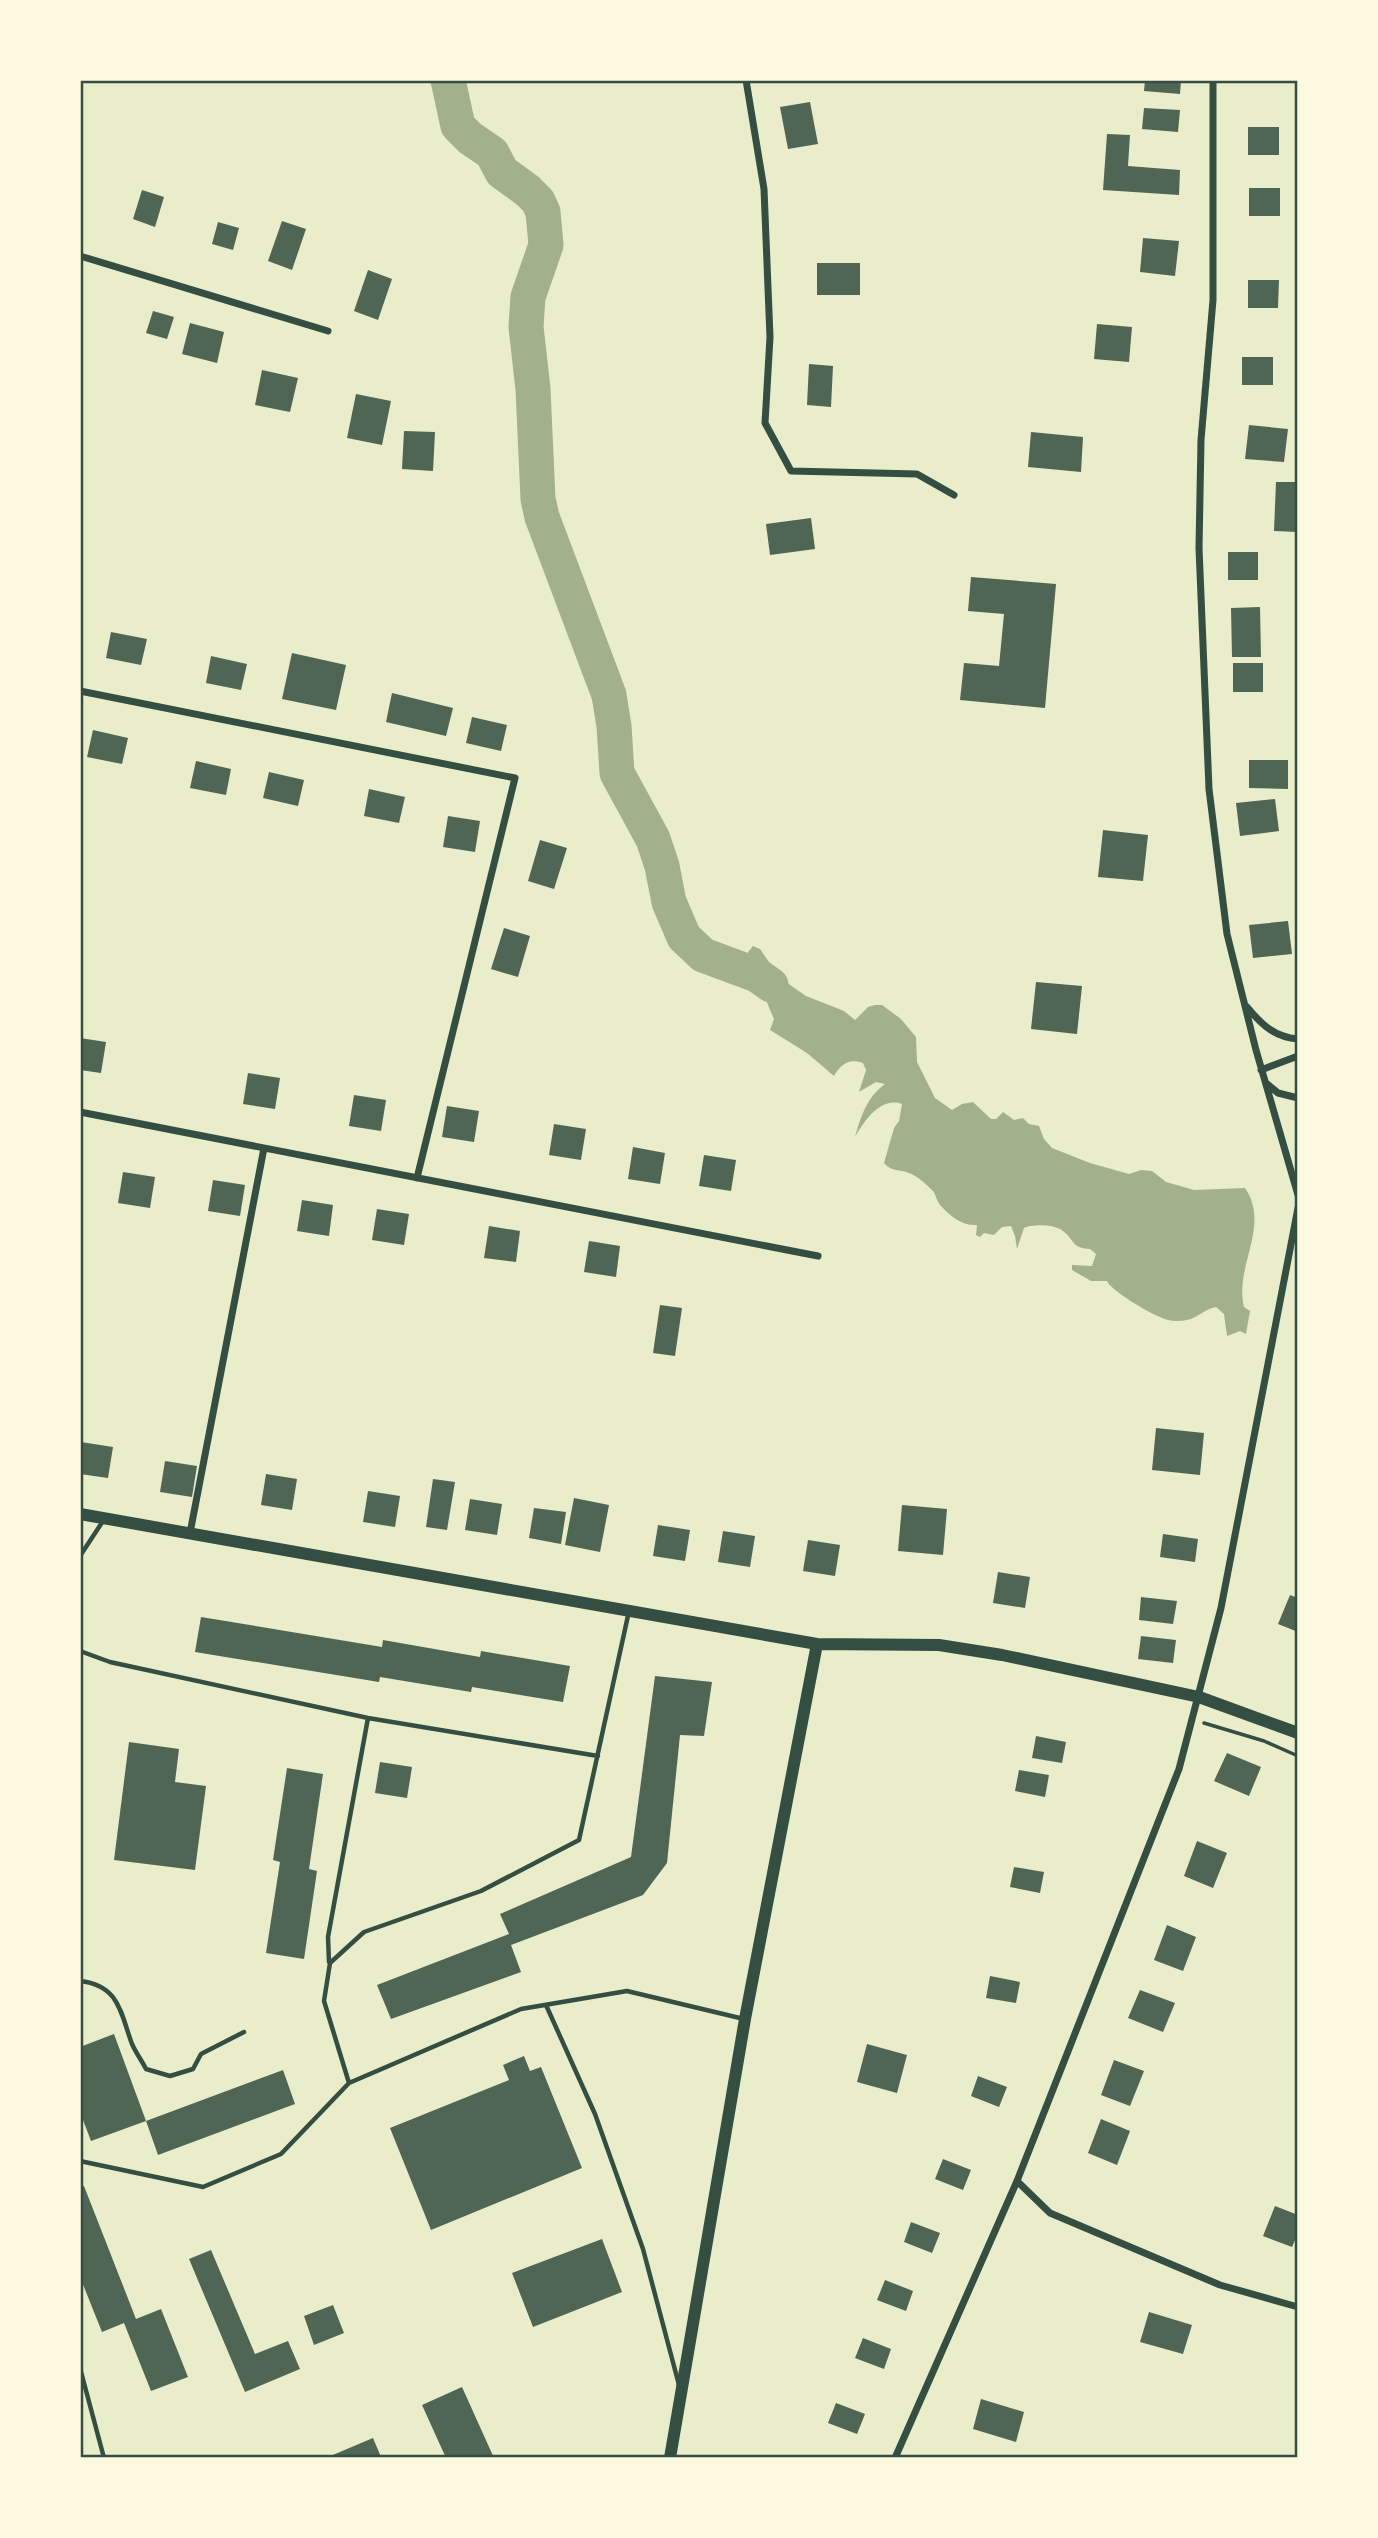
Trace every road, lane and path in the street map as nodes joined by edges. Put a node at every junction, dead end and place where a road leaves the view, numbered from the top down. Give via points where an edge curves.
1 (746, 80) edge
2 (1213, 80) edge
3 (80, 256) edge
4 (328, 331) dead end
5 (954, 495) dead end
6 (80, 691) edge
7 (1244, 1004) junction
8 (1297, 1038) edge
9 (1297, 1056) edge
10 (1261, 1070) junction
11 (1265, 1082) junction
12 (1297, 1098) edge
13 (80, 1112) edge
14 (264, 1148) junction
15 (417, 1178) junction
16 (1297, 1195) edge
17 (1297, 1208) edge
18 (818, 1255) dead end
19 (80, 1514) edge
20 (105, 1518) junction
21 (190, 1533) junction
22 (80, 1556) edge
23 (629, 1609) junction
24 (817, 1644) junction
25 (80, 1651) edge
26 (1199, 1697) junction
27 (368, 1718) junction
28 (1193, 1720) junction
29 (1297, 1733) edge
30 (598, 1755) junction
31 (1297, 1756) edge
32 (330, 1963) junction
33 (80, 1981) edge
34 (546, 2005) junction
35 (744, 2020) junction
36 (244, 2032) dead end
37 (349, 2083) junction
38 (80, 2161) edge
39 (1017, 2181) junction
40 (1297, 2307) edge
41 (80, 2368) edge
42 (681, 2393) junction
43 (104, 2458) edge
44 (670, 2458) edge
45 (895, 2458) edge

1 - 5 street via 764,189 770,337 765,423 791,471 917,474
2 - 7 street via 1213,300 1199,505 1203,683 1209,789 1225,921
3 - 4 street
6 - 15 street via 515,778
7 - 8 street via 1262,1026
7 - 10 street
9 - 10 street
10 - 11 street
11 - 12 street via 1278,1093
11 - 16 street
13 - 14 street
14 - 15 street
14 - 21 street
15 - 18 street
17 - 26 street via 1221,1608
19 - 20 street
20 - 21 street
20 - 22 lane
21 - 23 street
23 - 24 street
23 - 30 lane
24 - 26 street via 939,1646
24 - 35 street
25 - 27 lane via 110,1662
26 - 28 street
26 - 29 street
27 - 30 lane
27 - 32 lane via 328,1937
28 - 31 path
28 - 39 street via 1179,1769
30 - 32 lane via 579,1840 481,1891 364,1932
32 - 37 lane via 324,2001
33 - 36 lane via 92,1982 120,2003 133,2046 146,2069 170,2076 194,2069 201,2054
34 - 35 lane via 626,1991
34 - 37 lane via 521,2010
34 - 42 lane via 595,2114 643,2249
35 - 42 street
37 - 38 lane via 281,2154 203,2187
39 - 40 street via 1050,2213 1220,2286
39 - 45 street
41 - 43 lane
42 - 44 street

